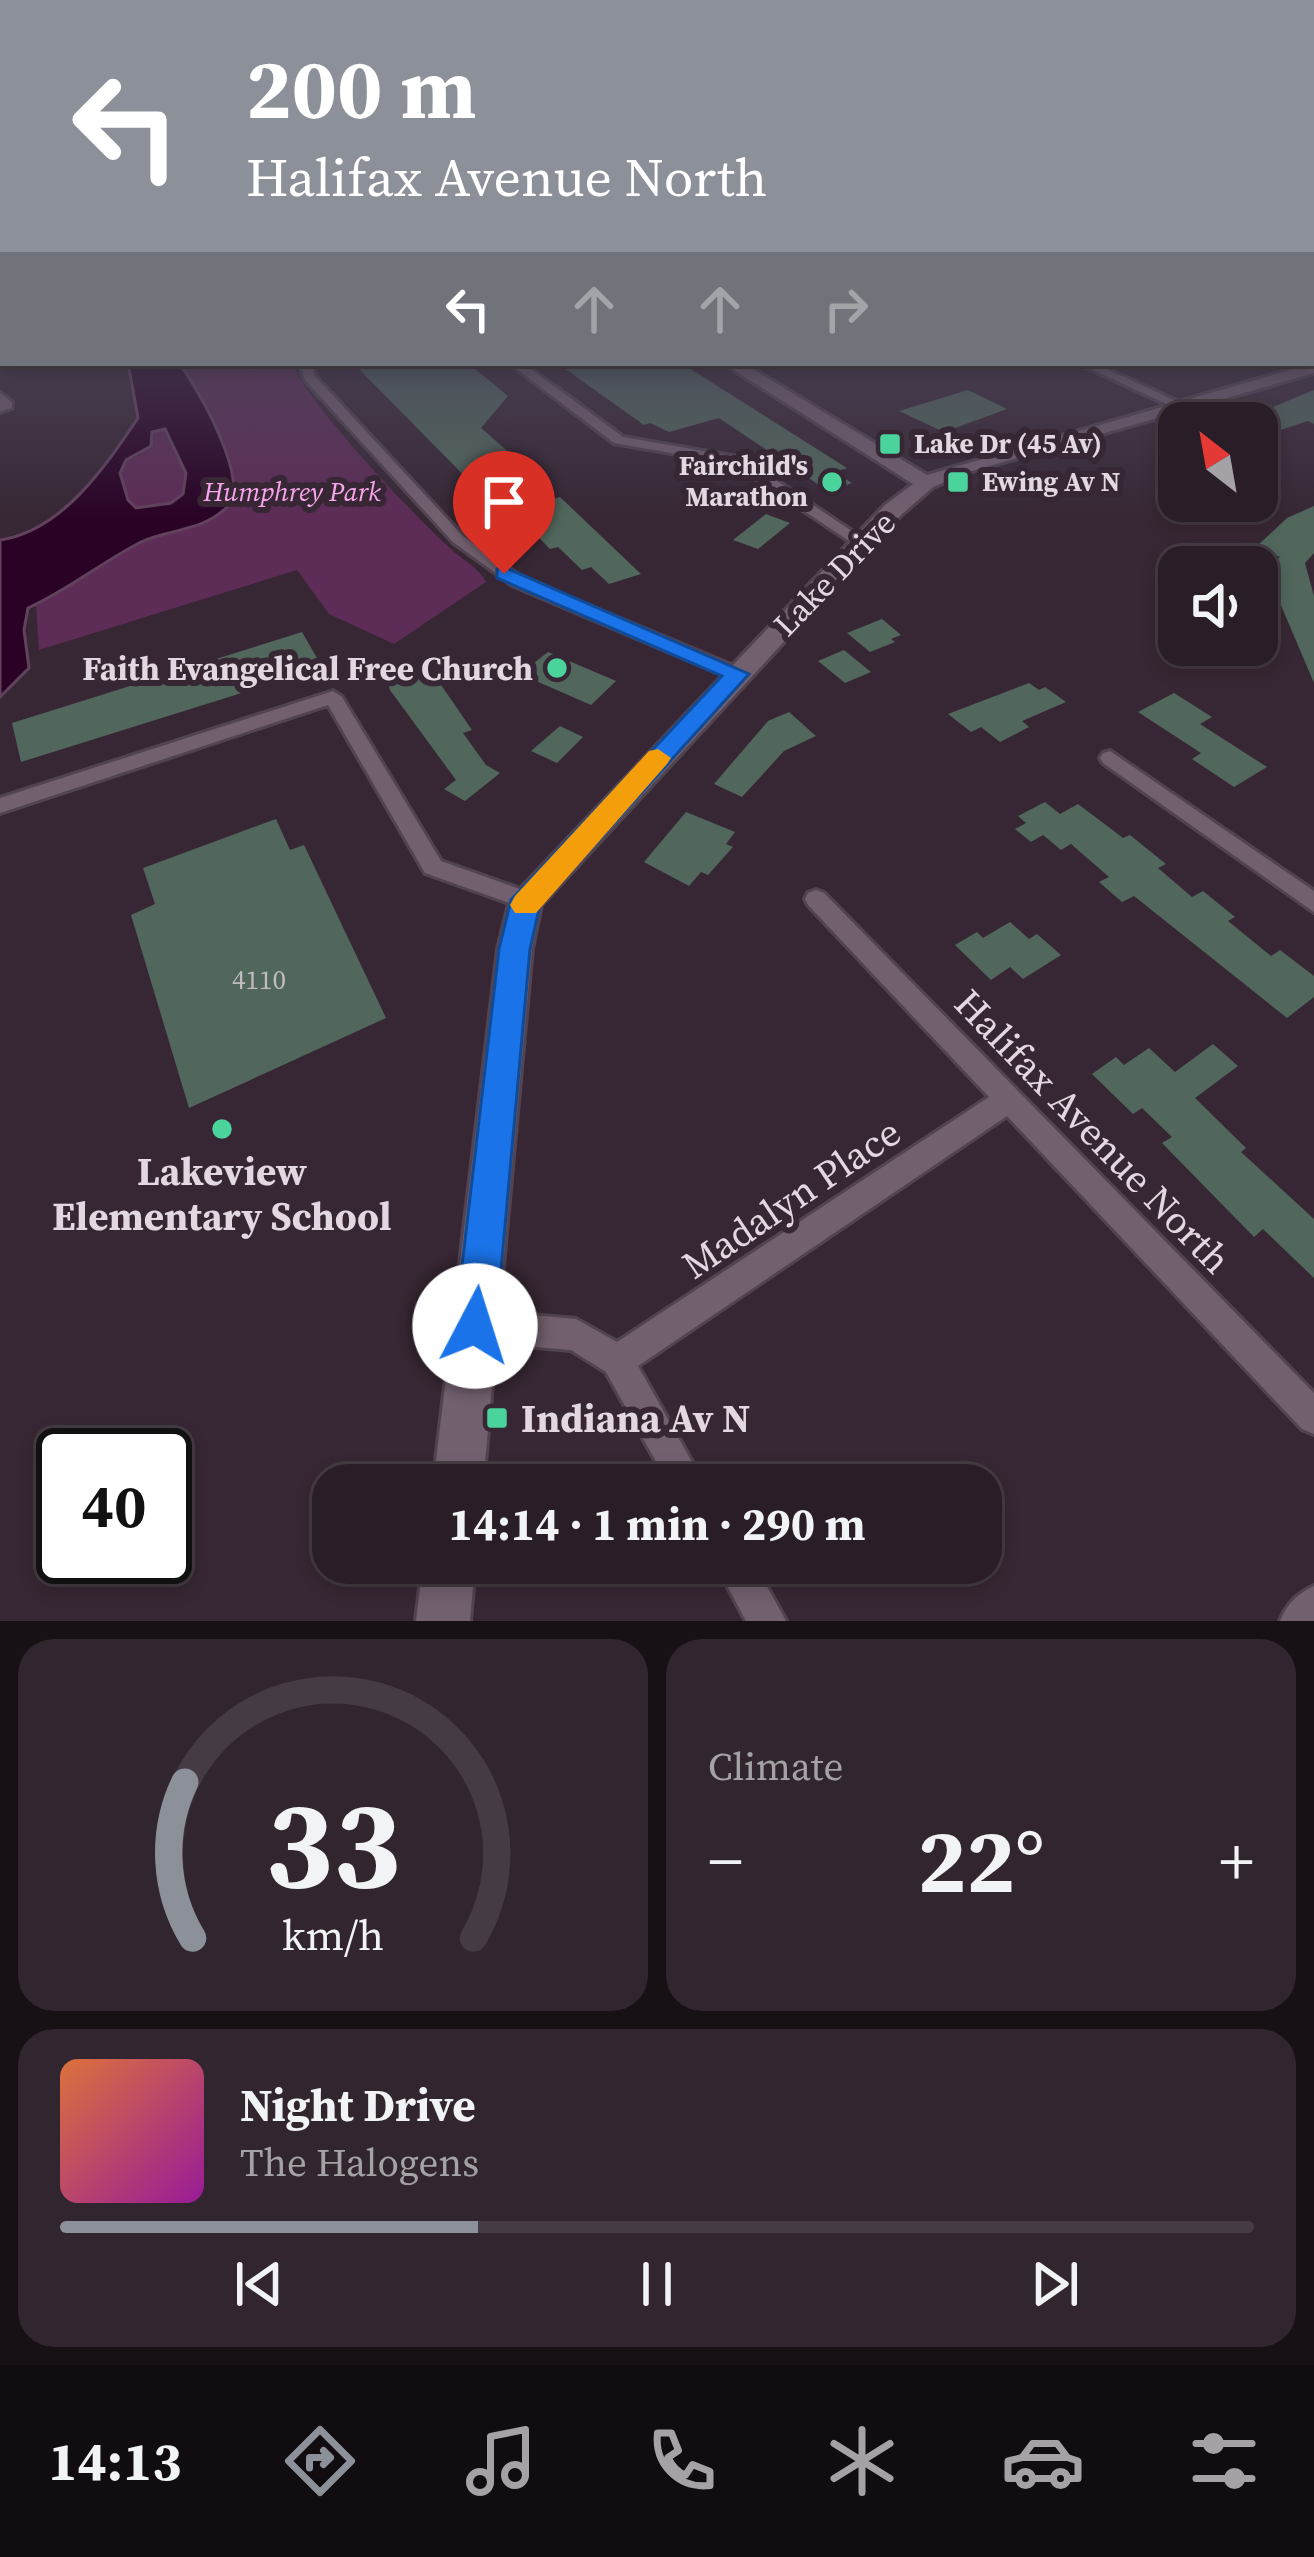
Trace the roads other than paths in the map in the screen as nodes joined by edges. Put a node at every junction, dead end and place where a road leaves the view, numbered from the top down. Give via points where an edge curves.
1 (307, 369) edge
2 (523, 369) edge
3 (740, 369) edge
4 (1097, 369) edge
5 (1312, 369) edge
6 (1172, 402) edge
7 (1195, 402) edge
8 (1158, 412) edge
9 (926, 483) junction
10 (863, 544) junction
11 (737, 674) junction
12 (1110, 758) dead end
13 (0, 806) edge
14 (816, 899) dead end
15 (526, 900) junction
16 (1314, 903) edge
17 (1009, 1100) junction
18 (475, 1326) junction
19 (616, 1361) junction
20 (1314, 1417) edge
21 (460, 1464) edge
22 (676, 1464) edge
23 (447, 1584) edge
24 (745, 1584) edge
25 (1314, 1605) edge
26 (443, 1621) edge
27 (767, 1621) edge
28 (1299, 1621) edge

1 - 11 street via 485,561
2 - 10 street via 619,440 738,461
3 - 9 street
4 - 6 street
5 - 7 street, Lake Drive
8 - 9 street, Lake Drive
9 - 10 street, Lake Drive
10 - 11 street, Lake Drive
11 - 15 street, Lake Drive
12 - 16 street
13 - 15 street via 333,697 433,867
14 - 17 street, Halifax Avenue North
15 - 18 street
17 - 19 street, Madalyn Place
17 - 20 street, Halifax Avenue North
18 - 19 street via 576,1335
18 - 21 street
19 - 22 street
23 - 26 street
24 - 27 street
25 - 28 street

